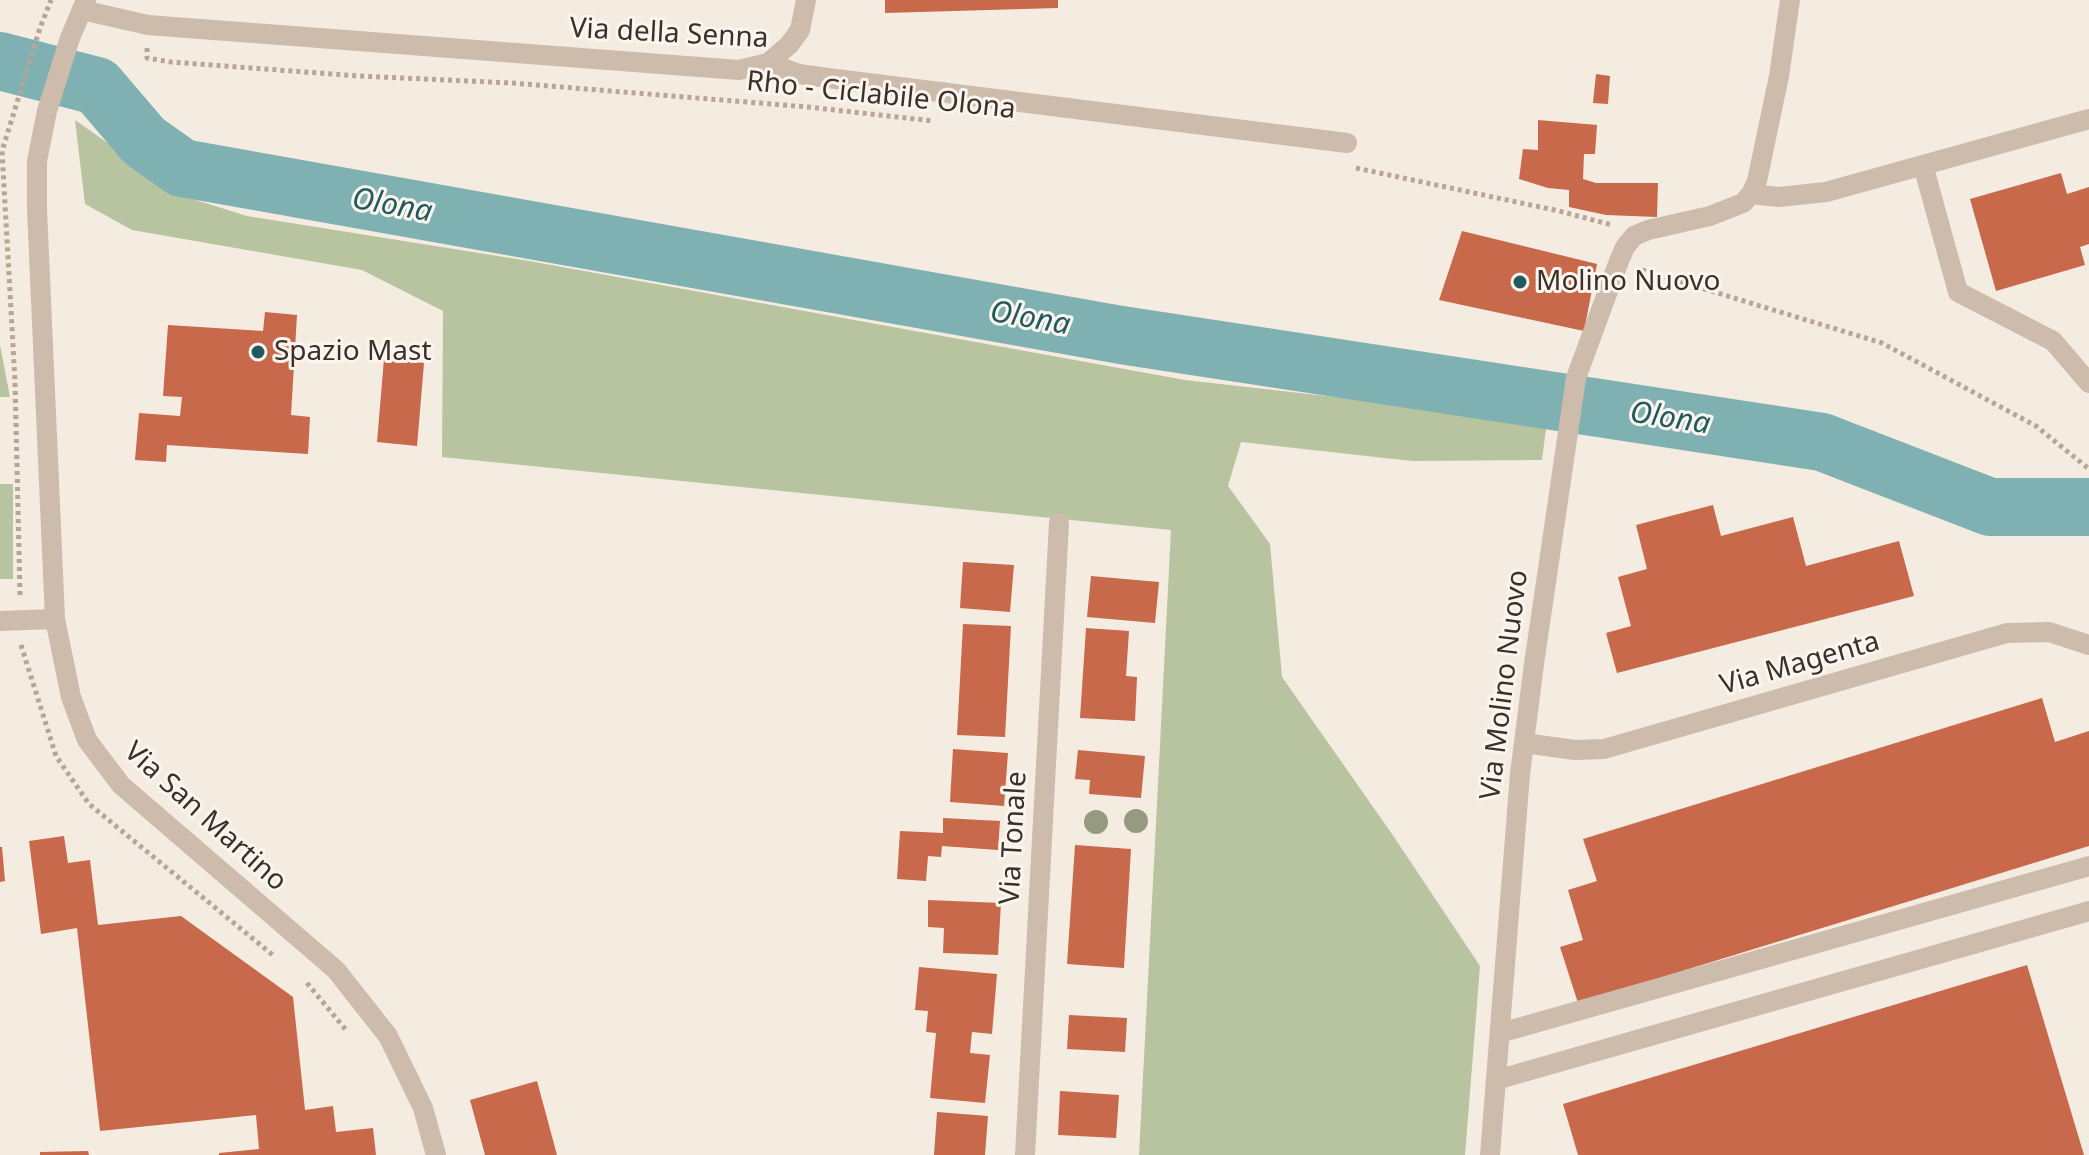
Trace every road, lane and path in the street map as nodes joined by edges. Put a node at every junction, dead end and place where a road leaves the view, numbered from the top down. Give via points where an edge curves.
1 (51, 0) edge
2 (806, 0) edge
3 (1790, 0) edge
4 (84, 5) edge
5 (148, 25) junction
6 (768, 63) junction
7 (2089, 119) edge
8 (948, 122) dead end
9 (1347, 143) dead end
10 (1923, 165) junction
11 (1351, 167) dead end
12 (1751, 194) junction
13 (1634, 236) junction
14 (1619, 261) junction
15 (2089, 383) edge
16 (2089, 469) edge
17 (1059, 523) dead end
18 (55, 619) junction
19 (10, 620) edge
20 (2089, 645) edge
21 (1524, 743) junction
22 (2089, 866) edge
23 (2089, 911) edge
24 (281, 961) dead end
25 (304, 980) dead end
26 (1500, 1033) junction
27 (351, 1036) dead end
28 (1496, 1080) junction
29 (436, 1155) edge
30 (1025, 1155) edge
31 (1490, 1155) edge

1 - 19 path via 2,151 15,381
2 - 6 street via 800,30
3 - 12 street via 1777,89
4 - 5 street, Via della Senna
4 - 18 street, Via San Martino via 47,111 37,161
5 - 6 street, Via della Senna via 739,70
5 - 8 path, Rho - Ciclabile Olona via 147,58 171,62 559,87
6 - 9 street, Via della Senna via 799,74
7 - 10 street
10 - 12 street via 1826,192
10 - 15 street via 1958,292 2053,341
11 - 13 path via 1559,211 1608,223
12 - 13 street via 1743,203 1710,216
13 - 14 street, Via Molino Nuovo
14 - 16 path via 1882,343 2036,426
14 - 21 street, Via Molino Nuovo via 1576,378
17 - 30 street, Via Tonale
18 - 19 street
18 - 29 street, Via San Martino via 71,697 96,755 121,785 336,970 388,1036 423,1108
19 - 24 path via 56,756 89,804
20 - 21 street, Via Magenta via 2049,632 2007,633 1604,749
21 - 26 street, Via Molino Nuovo
22 - 26 street
23 - 28 street
25 - 27 path
26 - 28 street, Via Molino Nuovo
28 - 31 street, Via Molino Nuovo

